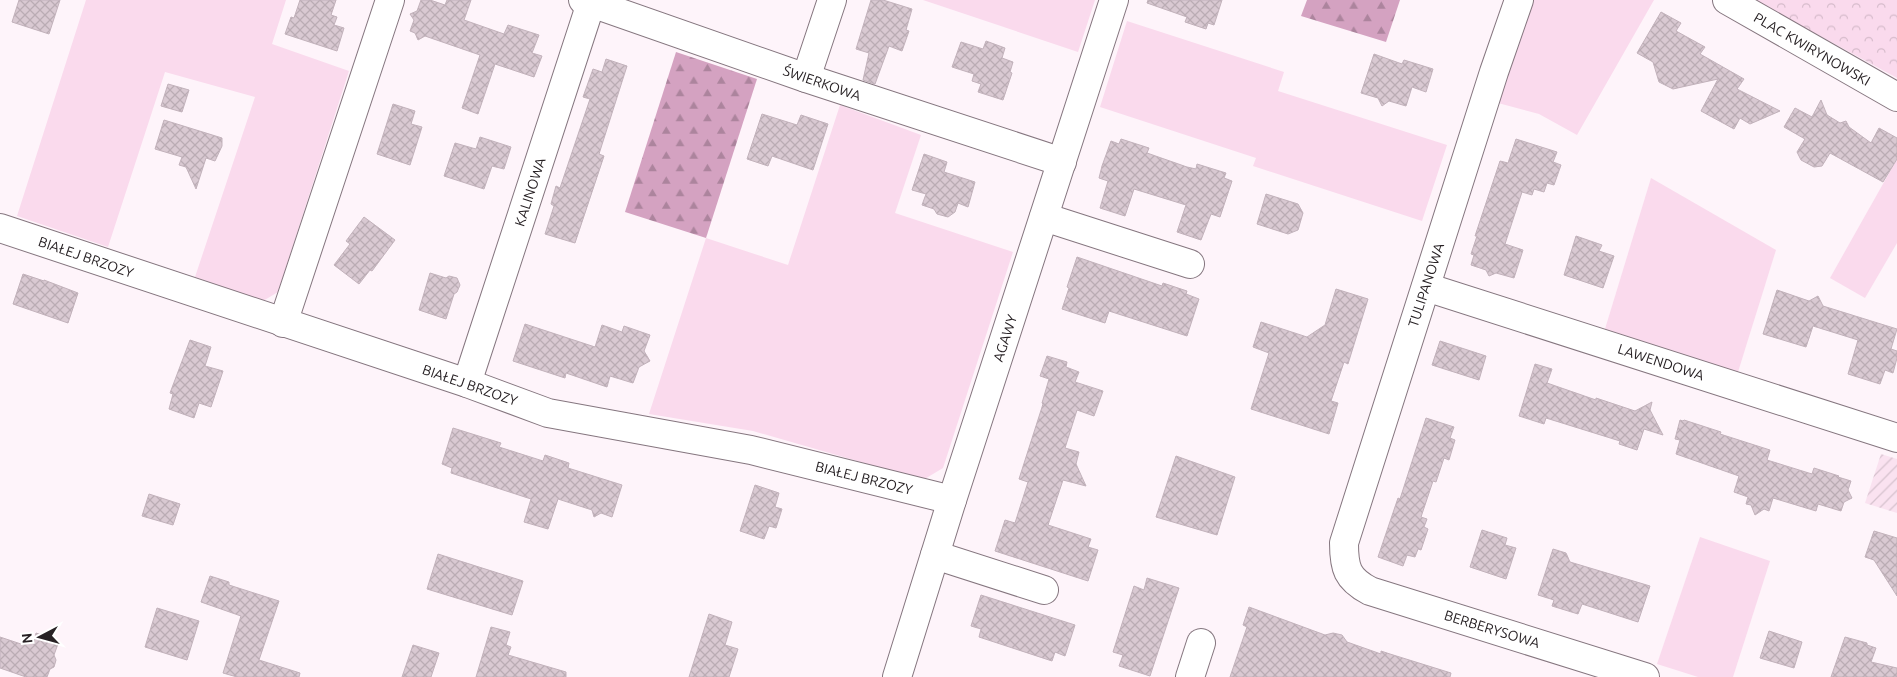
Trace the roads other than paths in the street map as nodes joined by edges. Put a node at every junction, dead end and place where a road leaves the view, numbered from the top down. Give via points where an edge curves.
1 (390, 0) edge
2 (832, 0) edge
3 (1114, 0) edge
4 (1518, 0) edge
5 (1727, 0) edge
6 (589, 1) edge
7 (806, 78) junction
8 (1897, 97) edge
9 (1062, 162) junction
10 (1044, 217) junction
11 (0, 228) edge
12 (1190, 264) dead end
13 (1426, 287) junction
14 (283, 323) junction
15 (467, 383) junction
16 (1897, 438) edge
17 (952, 500) junction
18 (935, 555) junction
19 (1346, 571) joint
20 (1044, 590) dead end
21 (1201, 643) dead end
22 (1608, 672) edge
23 (897, 677) edge
24 (1190, 677) edge
25 (1645, 677) edge

1 - 14 street
2 - 7 street
3 - 9 street, AGAWY
4 - 13 street, TULIPANOWA
5 - 8 street, PLAC KWIRYNOWSKI
6 - 7 street, ŚWIERKOWA
6 - 15 street, KALINOWA
7 - 9 street, ŚWIERKOWA
9 - 10 street, AGAWY
10 - 12 street
10 - 17 street, AGAWY
11 - 14 street, BIAŁEJ BRZOZY
13 - 16 street, LAWENDOWA
13 - 19 street, TULIPANOWA via 1344,543
14 - 15 street, BIAŁEJ BRZOZY
15 - 17 street, BIAŁEJ BRZOZY via 548,413 751,450
17 - 18 street, AGAWY
18 - 20 street
18 - 23 street, AGAWY
19 - 22 street, BERBERYSOWA via 1357,584 1370,591
21 - 24 street
22 - 25 street, BERBERYSOWA

